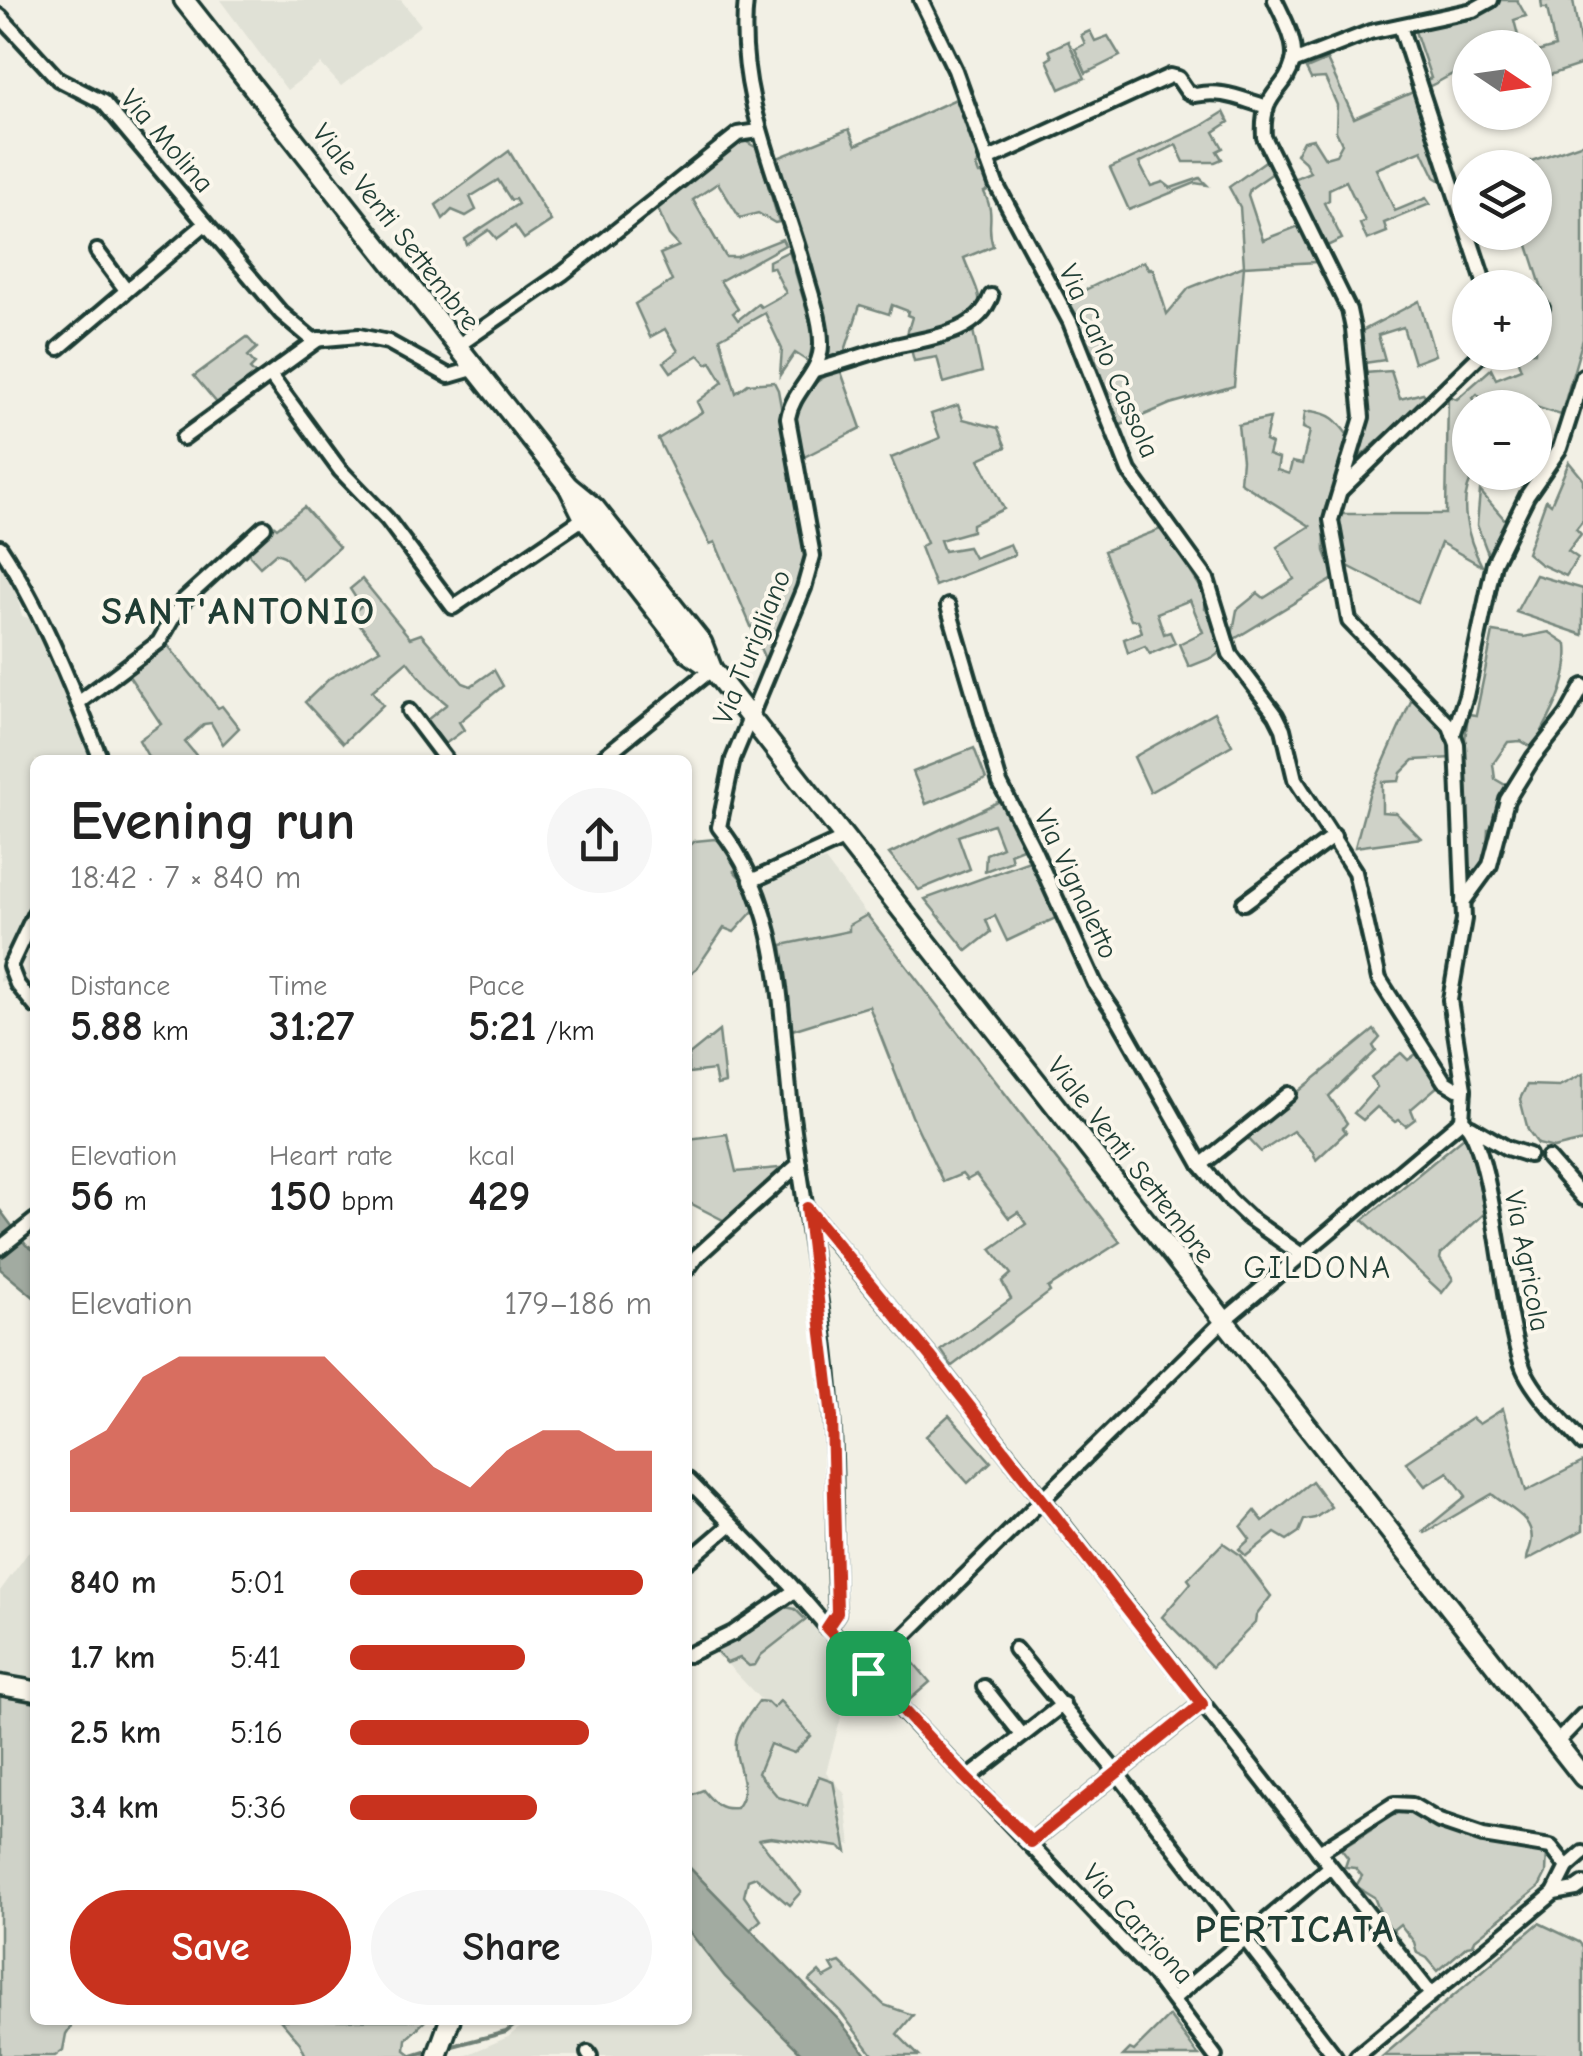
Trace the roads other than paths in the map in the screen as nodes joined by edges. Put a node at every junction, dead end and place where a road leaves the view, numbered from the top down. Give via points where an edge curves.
1 (184, 0) edge
2 (746, 0) edge
3 (921, 0) edge
4 (1275, 0) edge
5 (1492, 0) edge
6 (0, 16) edge
7 (1400, 26) junction
8 (1293, 62) junction
9 (1265, 106) junction
10 (758, 131) junction
11 (988, 160) junction
12 (205, 224) junction
13 (97, 251) dead end
14 (1480, 270) edge
15 (126, 290) junction
16 (990, 296) dead end
17 (320, 340) junction
18 (456, 347) junction
19 (58, 348) dead end
20 (474, 369) junction
21 (816, 370) junction
22 (1464, 370) edge
23 (270, 374) junction
24 (1583, 376) edge
25 (183, 438) dead end
26 (568, 486) junction
27 (1338, 493) junction
28 (584, 518) junction
29 (264, 527) dead end
30 (0, 547) edge
31 (948, 606) dead end
32 (712, 669) junction
33 (1583, 686) edge
34 (78, 703) junction
35 (409, 711) dead end
36 (750, 719) junction
37 (1453, 735) junction
38 (100, 755) edge
39 (442, 755) edge
40 (606, 755) edge
41 (1334, 836) junction
42 (843, 839) junction
43 (752, 881) junction
44 (1244, 902) dead end
45 (1463, 902) junction
46 (30, 924) edge
47 (30, 1000) edge
48 (1464, 1089) junction
49 (1290, 1094) dead end
50 (1466, 1124) junction
51 (1530, 1155) dead end
52 (1548, 1158) dead end
53 (798, 1164) junction
54 (1201, 1165) junction
55 (1583, 1198) edge
56 (807, 1208) junction
57 (30, 1224) edge
58 (0, 1248) edge
59 (1303, 1256) junction
60 (692, 1263) edge
61 (1222, 1322) junction
62 (1583, 1444) edge
63 (692, 1484) edge
64 (1042, 1499) junction
65 (730, 1525) junction
66 (692, 1558) edge
67 (796, 1590) junction
68 (827, 1628) junction
69 (1015, 1649) dead end
70 (692, 1653) edge
71 (868, 1673) junction
72 (0, 1685) edge
73 (984, 1687) dead end
74 (30, 1690) edge
75 (1063, 1704) junction
76 (1202, 1704) junction
77 (1583, 1715) edge
78 (1022, 1735) junction
79 (1556, 1743) junction
80 (1118, 1773) junction
81 (1583, 1778) edge
82 (967, 1779) junction
83 (1031, 1842) junction
84 (1319, 1852) junction
85 (1583, 1853) edge
86 (1330, 1867) junction
87 (1567, 1867) junction
88 (1583, 1884) edge
89 (1554, 1893) junction
90 (1246, 1937) junction
91 (1430, 1993) junction
92 (1173, 1999) junction
93 (1216, 2056) edge
94 (1335, 2056) edge
95 (1357, 2056) edge

1 - 18 main road, Viale Venti Settembre
2 - 10 street
3 - 11 street, Via Carlo Cassola
4 - 8 street
5 - 7 street
6 - 12 street, Via Molina via 58,79 103,102
7 - 8 street
7 - 14 street
8 - 9 street
9 - 11 street via 1210,91 1195,95 1170,76
9 - 27 street via 1264,136 1349,310 1362,418
10 - 18 street via 738,134
10 - 21 street via 818,320
11 - 41 street, Via Carlo Cassola via 1070,322 1129,471 1207,579 1230,654 1276,715 1295,779
12 - 15 street, Via Molina
12 - 17 street, Via Molina via 282,314
13 - 15 street
15 - 19 street, Via Molina
16 - 21 street via 962,327
17 - 20 street via 359,336 388,342 449,376
17 - 23 street
18 - 20 main road, Viale Venti Settembre
20 - 26 main road, Viale Venti Settembre
21 - 36 street, Via Turigliano via 791,402 788,418 814,556
22 - 27 street
23 - 25 street
23 - 28 street via 454,607
24 - 37 street via 1560,448 1494,563
26 - 28 main road, Viale Venti Settembre
26 - 32 main road, Viale Venti Settembre via 595,508 702,643
27 - 37 street via 1332,533 1349,621
28 - 32 main road, Viale Venti Settembre via 690,653
29 - 34 street via 182,602 159,642
30 - 34 street
31 - 54 street, Via Vignaletto via 1002,789 1095,984
32 - 36 main road, Viale Venti Settembre
32 - 40 street
33 - 45 street via 1507,800 1490,865
34 - 38 street
35 - 39 street
36 - 42 main road, Viale Venti Settembre
36 - 43 street, Via Turigliano via 727,777 719,827
37 - 45 street
41 - 44 street
41 - 48 street, Via Carlo Cassola via 1354,872 1379,980 1444,1081
42 - 43 street
42 - 61 main road, Viale Venti Settembre
43 - 53 street, Via Turigliano via 777,960
45 - 48 street via 1450,1000
46 - 47 street via 10,966
48 - 50 street
49 - 54 street
50 - 51 street, Via Agricola
50 - 59 street
50 - 62 street, Via Agricola via 1485,1173 1524,1370
52 - 55 street, Via Agricola
53 - 56 street, Via Turigliano
53 - 60 street
54 - 59 street, Via Vignaletto via 1249,1218
56 - 64 street
56 - 68 street, Via Turigliano via 835,1462 837,1613
57 - 58 street
59 - 61 street
61 - 64 street
61 - 79 main road, Viale Venti Settembre
63 - 65 street, Via Carriona
64 - 71 street
64 - 76 street
65 - 66 street
65 - 67 street, Via Carriona
67 - 68 street, Via Carriona
67 - 70 street
68 - 71 street, Via Carriona
69 - 75 street
71 - 82 street, Via Carriona
72 - 74 main road
73 - 78 street
75 - 78 street
75 - 80 street
76 - 80 street
76 - 84 street
77 - 79 street
78 - 82 street
79 - 81 main road, Viale Venti Settembre
80 - 83 street
80 - 90 street
82 - 83 street, Via Carriona
83 - 92 street, Via Carriona
84 - 86 street
84 - 87 street via 1394,1804 1406,1804 1483,1836 1551,1847
85 - 87 street
86 - 90 street
86 - 91 street
87 - 89 street
88 - 89 street
89 - 91 street
90 - 92 street
90 - 94 street
91 - 95 street
92 - 93 street, Via Carriona

